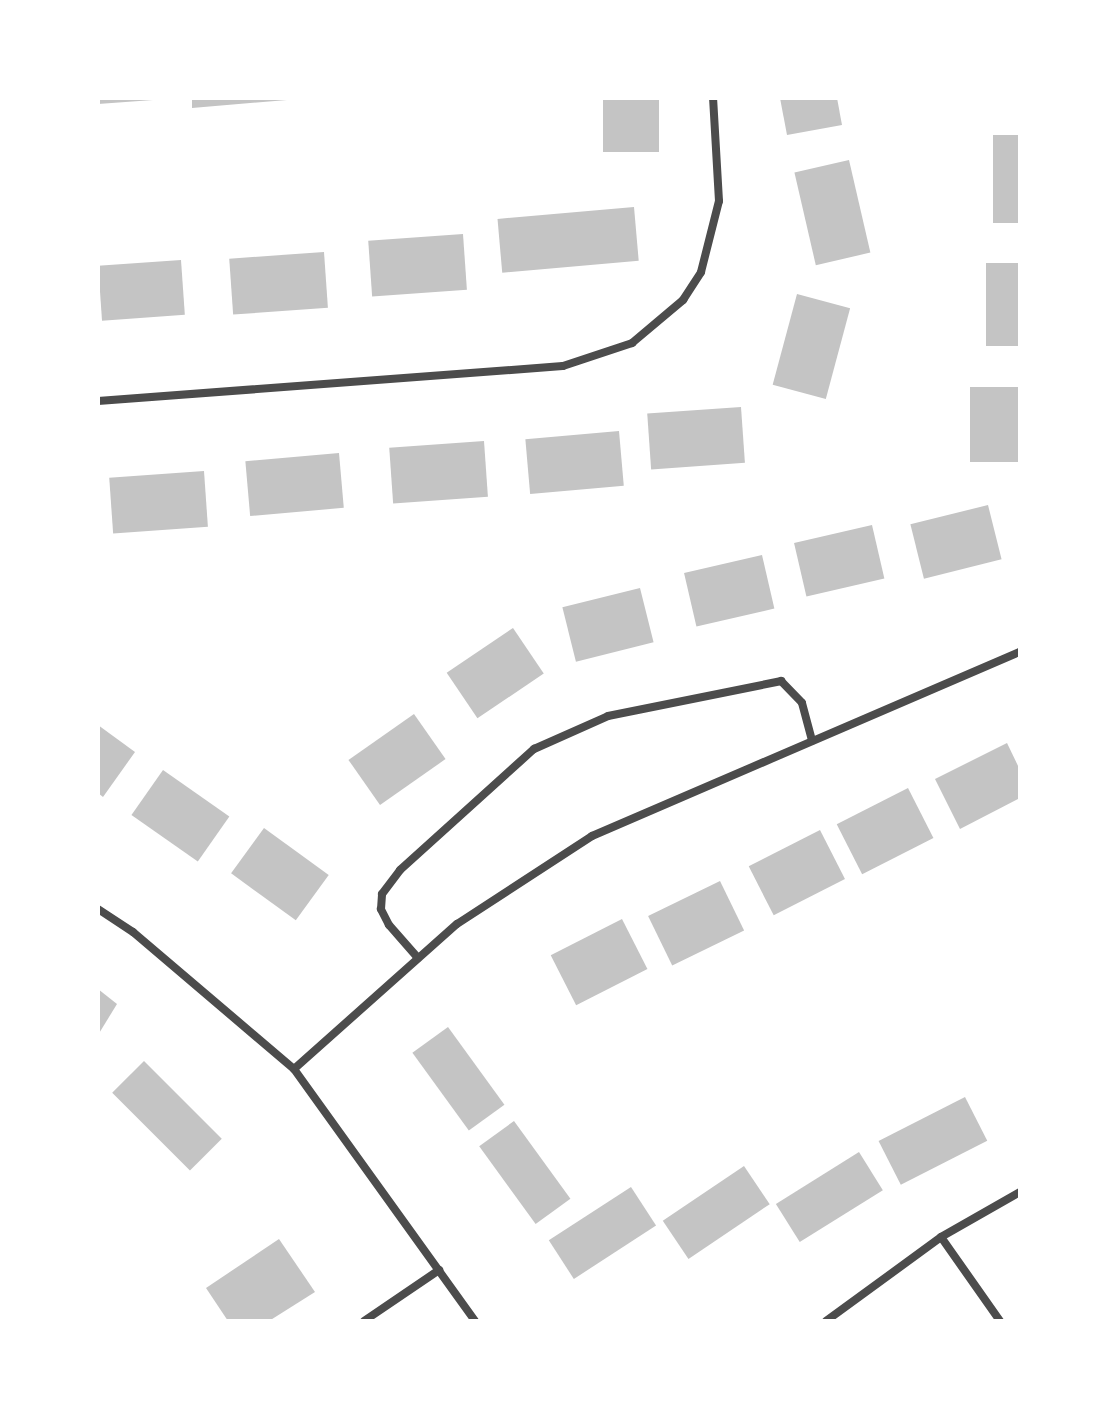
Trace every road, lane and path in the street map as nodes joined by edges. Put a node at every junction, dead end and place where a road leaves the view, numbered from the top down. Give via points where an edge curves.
1 (713, 98) edge
2 (98, 401) edge
3 (1020, 652) edge
4 (812, 741) junction
5 (98, 909) edge
6 (418, 958) junction
7 (294, 1069) junction
8 (1020, 1192) edge
9 (941, 1237) junction
10 (439, 1270) junction
11 (364, 1321) edge
12 (475, 1321) edge
13 (826, 1321) edge
14 (1000, 1321) edge

1 - 2 street via 719,201 701,272 683,300 632,343 563,366
3 - 4 street
4 - 6 street via 592,836 457,924
4 - 6 street via 802,703 781,681 608,716 534,749 400,870 382,894 381,909 389,925
5 - 7 street via 133,932
6 - 7 street
7 - 10 street
8 - 9 street
9 - 13 street
9 - 14 street
10 - 11 street
10 - 12 street

